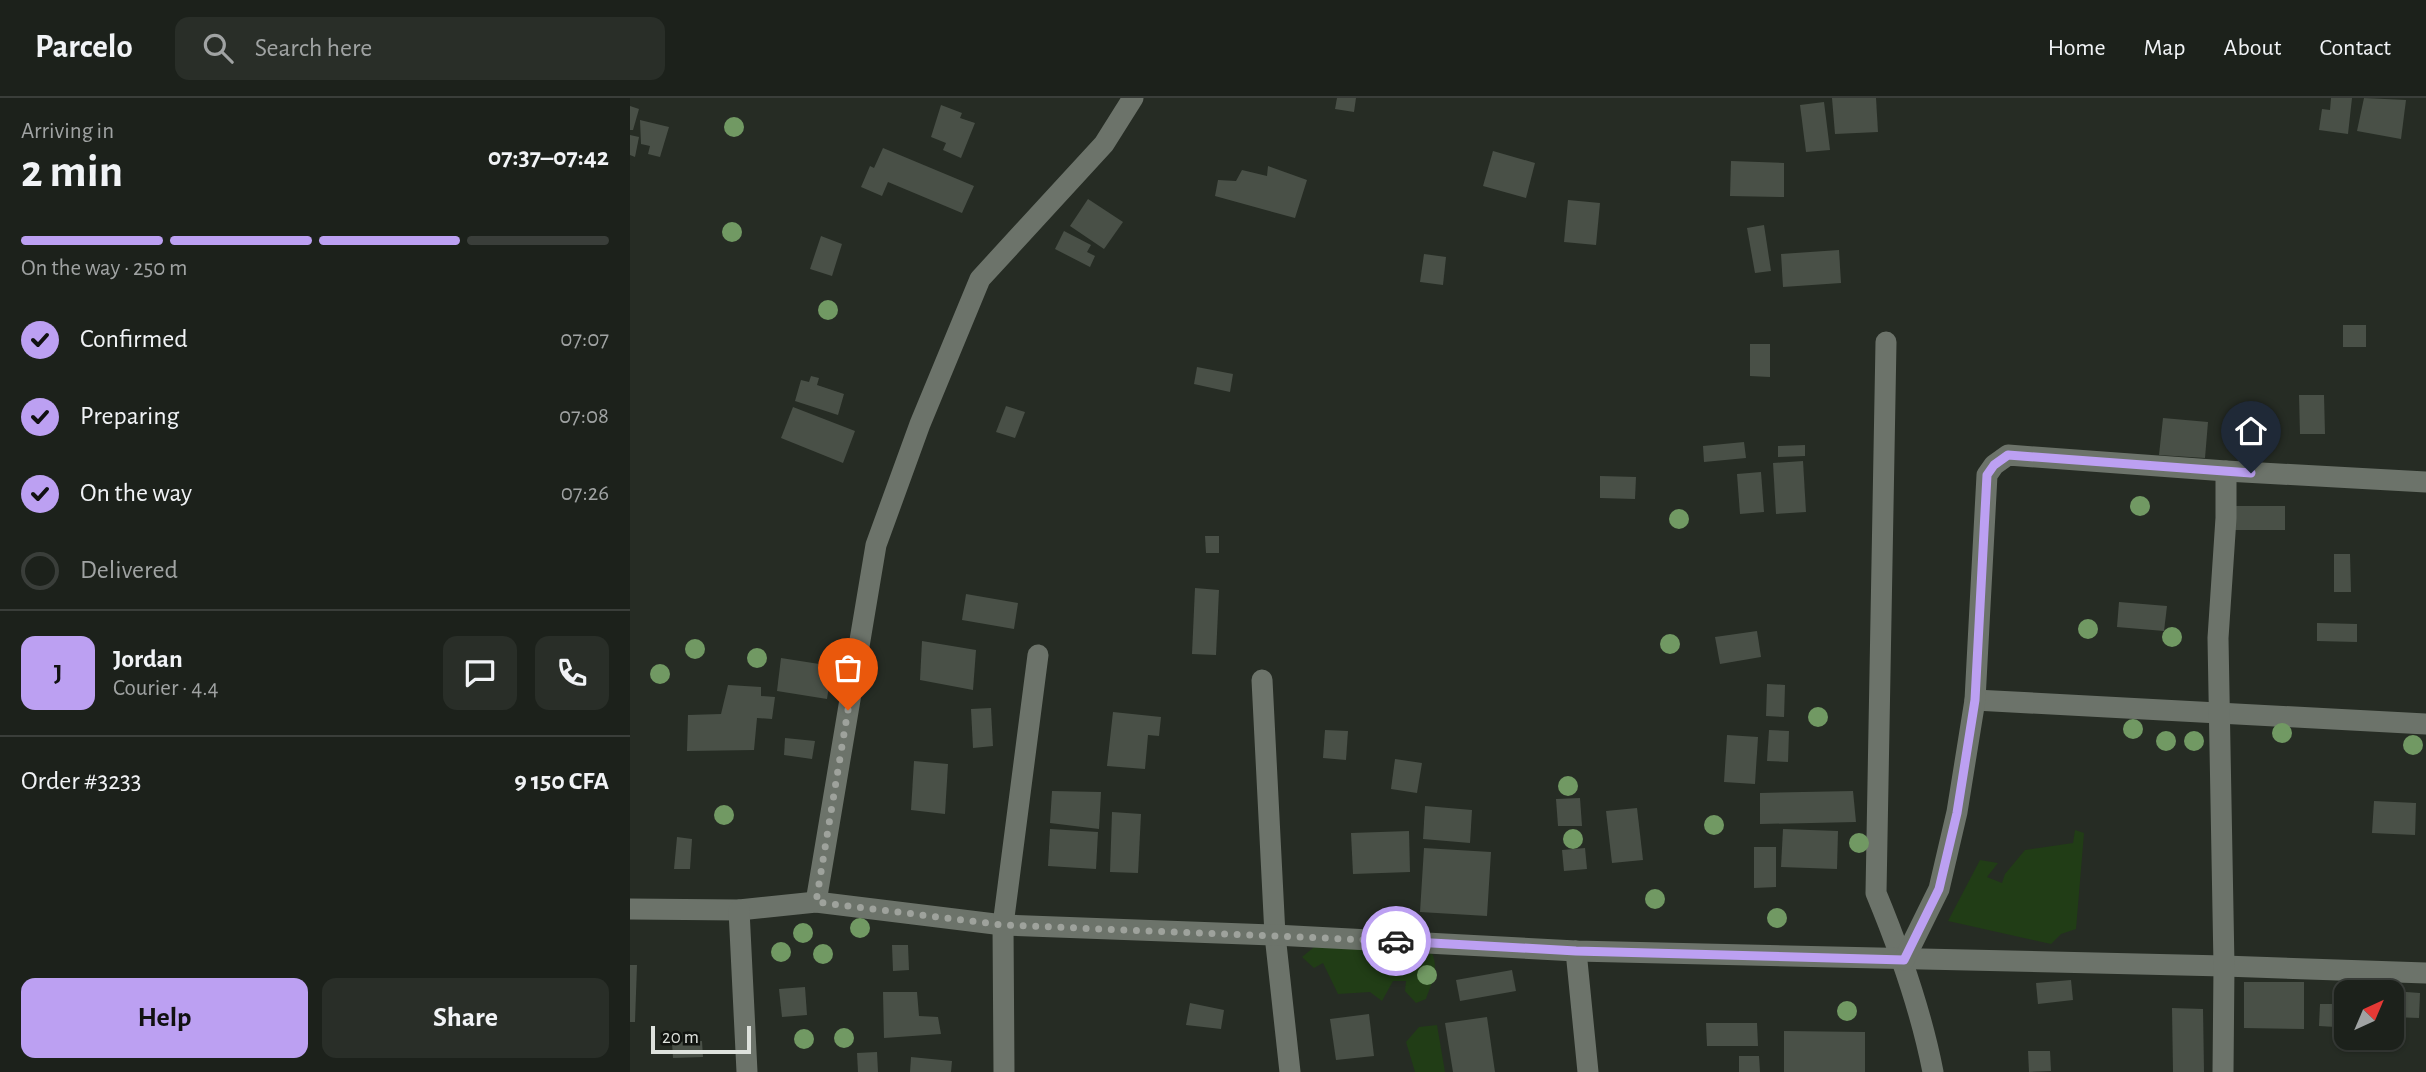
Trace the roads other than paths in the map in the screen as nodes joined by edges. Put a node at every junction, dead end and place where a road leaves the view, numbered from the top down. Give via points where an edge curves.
1 (1133, 98) edge
2 (1886, 342) dead end
3 (2226, 471) junction
4 (2426, 482) edge
5 (1038, 655) dead end
6 (1262, 680) dead end
7 (1975, 700) junction
8 (2221, 712) junction
9 (2426, 724) edge
10 (816, 902) junction
11 (630, 909) edge
12 (739, 910) junction
13 (1003, 925) junction
14 (1275, 935) junction
15 (1576, 951) junction
16 (1904, 960) junction
17 (2224, 966) junction
18 (2426, 973) edge
19 (747, 1072) edge
20 (1004, 1072) edge
21 (1290, 1072) edge
22 (1588, 1072) edge
23 (1933, 1072) edge
24 (2223, 1072) edge

1 - 10 street via 1104,144 980,279 920,424 876,545
2 - 16 street via 1876,893
3 - 4 street
3 - 7 street via 2008,455 1994,465 1987,475
3 - 8 street via 2218,638
5 - 13 street
6 - 14 street
7 - 8 street
7 - 16 street via 1939,889
8 - 9 street
8 - 17 street
10 - 12 street
10 - 13 street
11 - 12 street
12 - 19 street
13 - 14 street
13 - 20 street
14 - 15 street
14 - 21 street
15 - 16 street
15 - 22 street
16 - 17 street
16 - 23 street
17 - 18 street
17 - 24 street

